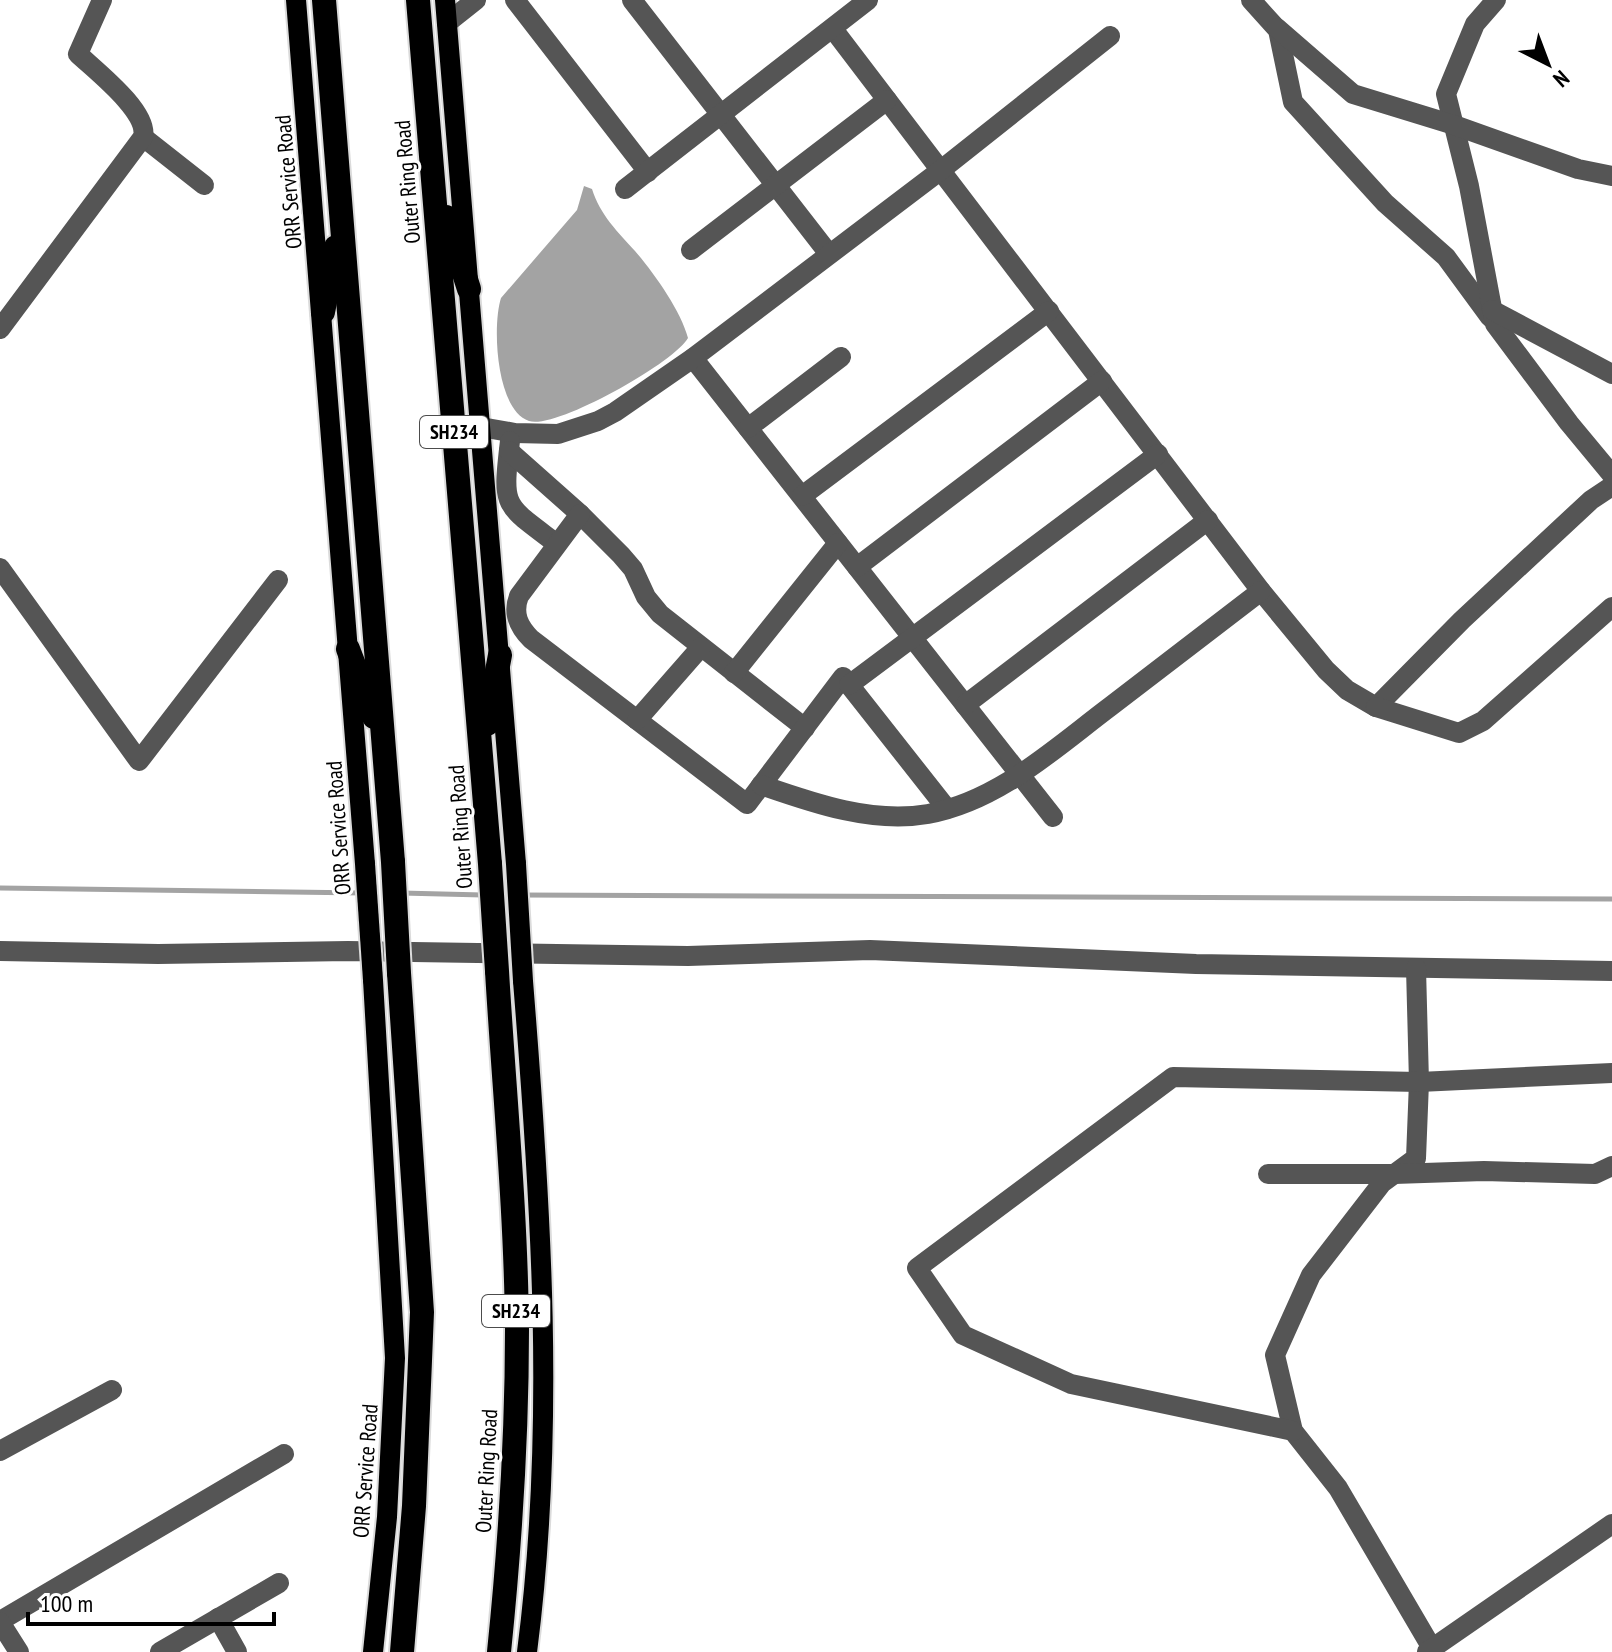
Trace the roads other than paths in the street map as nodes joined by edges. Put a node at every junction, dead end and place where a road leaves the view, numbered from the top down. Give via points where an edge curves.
1 (102, 0) edge
2 (296, 0) edge
3 (324, 0) edge
4 (418, 0) edge
5 (445, 0) edge
6 (476, 0) edge
7 (515, 0) edge
8 (632, 0) edge
9 (868, 0) edge
10 (1251, 0) edge
11 (1260, 0) edge
12 (1496, 0) edge
13 (447, 23) junction
14 (833, 29) junction
15 (1278, 30) junction
16 (1110, 36) dead end
17 (887, 100) junction
18 (721, 115) junction
19 (1454, 125) junction
20 (143, 137) junction
21 (941, 170) junction
22 (648, 172) junction
23 (1612, 176) edge
24 (433, 181) junction
25 (204, 185) dead end
26 (776, 185) junction
27 (625, 189) dead end
28 (342, 216) junction
29 (691, 250) dead end
30 (829, 254) junction
31 (469, 289) junction
32 (1049, 311) junction
33 (323, 312) junction
34 (1494, 317) junction
35 (0, 329) edge
36 (841, 357) dead end
37 (693, 358) junction
38 (1612, 374) edge
39 (1102, 381) junction
40 (481, 427) junction
41 (748, 428) junction
42 (510, 442) junction
43 (1158, 454) junction
44 (1612, 475) edge
45 (1612, 486) edge
46 (802, 496) junction
47 (580, 514) junction
48 (1208, 520) junction
49 (838, 543) junction
50 (557, 544) junction
51 (857, 567) junction
52 (0, 568) edge
53 (278, 580) dead end
54 (1261, 591) junction
55 (1612, 607) edge
56 (912, 637) junction
57 (701, 647) junction
58 (348, 649) junction
59 (500, 655) junction
60 (734, 673) junction
61 (849, 685) junction
62 (965, 705) junction
63 (1376, 707) junction
64 (637, 720) junction
65 (805, 728) junction
66 (384, 741) junction
67 (481, 756) junction
68 (1020, 775) junction
69 (761, 785) junction
70 (947, 809) junction
71 (1053, 817) dead end
72 (0, 951) edge
73 (1416, 968) junction
74 (1612, 971) edge
75 (1612, 1073) edge
76 (1419, 1082) junction
77 (1612, 1166) edge
78 (1268, 1174) dead end
79 (1394, 1174) junction
80 (112, 1390) dead end
81 (1293, 1431) junction
82 (0, 1451) edge
83 (284, 1454) dead end
84 (1612, 1524) edge
85 (279, 1583) dead end
86 (218, 1618) junction
87 (0, 1621) edge
88 (1430, 1651) edge
89 (19, 1652) edge
90 (160, 1652) edge
91 (237, 1652) edge
92 (373, 1652) edge
93 (402, 1652) edge
94 (499, 1652) edge
95 (527, 1652) edge

1 - 20 street via 78,54 139,115
2 - 33 main road, ORR Service Road
3 - 28 highway
4 - 24 highway, Outer Ring Road / SH234
5 - 13 main road
6 - 13 street
7 - 22 street
8 - 18 street
9 - 14 street
10 - 15 street
11 - 15 street
12 - 19 street via 1475,24 1446,94
13 - 31 main road
14 - 17 street
14 - 18 street
15 - 19 street via 1353,94
15 - 34 street via 1293,102 1385,203 1446,257
16 - 21 street
17 - 21 street
17 - 26 street
18 - 22 street
18 - 26 street
19 - 23 street
19 - 34 street
20 - 25 street
20 - 35 street
21 - 30 street
21 - 32 street
22 - 27 street
24 - 31 highway
24 - 67 highway, Outer Ring Road / SH234
26 - 29 street
26 - 30 street
28 - 33 highway
28 - 66 highway
30 - 37 street
31 - 40 main road
32 - 39 street
32 - 46 street
33 - 58 main road, ORR Service Road
34 - 38 street
34 - 44 street
36 - 41 street
37 - 41 street
37 - 42 street via 598,421
39 - 43 street
39 - 51 street
40 - 42 street
40 - 59 main road
41 - 46 street
42 - 47 street
42 - 50 street via 505,486 510,505
43 - 48 street
43 - 56 street
45 - 63 street via 1497,588
46 - 49 street
47 - 50 street
47 - 57 street via 633,569 660,614
48 - 54 street
48 - 62 street
49 - 51 street
49 - 60 street
50 - 64 street via 519,596 519,624 531,639
51 - 56 street
52 - 53 street via 139,761
54 - 63 street via 1326,670
54 - 68 street
55 - 63 street via 1483,721 1459,733
56 - 61 street
56 - 62 street
57 - 60 street
57 - 64 street
58 - 66 highway
58 - 92 main road, ORR Service Road, bridge via 395,1358
59 - 67 highway
59 - 95 main road, bridge via 545,1347 541,1504
60 - 65 street
61 - 65 street via 843,677
61 - 70 street
62 - 68 street
64 - 69 street via 747,804
65 - 69 street
66 - 93 highway, bridge via 422,1312
67 - 94 highway, Outer Ring Road / SH234, bridge via 517,1330
68 - 70 street
68 - 71 street
69 - 70 street via 825,807 873,814
72 - 73 street via 688,956 870,950
73 - 74 street
73 - 76 street
75 - 76 street
76 - 79 street via 1416,1158
76 - 81 street via 1173,1077 917,1268 963,1335 1071,1384
77 - 79 street via 1595,1174
78 - 79 street
79 - 81 street via 1311,1275 1275,1355
80 - 82 street
81 - 88 street via 1338,1488
83 - 87 street
84 - 88 street
85 - 86 street
86 - 90 street
86 - 91 street
87 - 89 street

